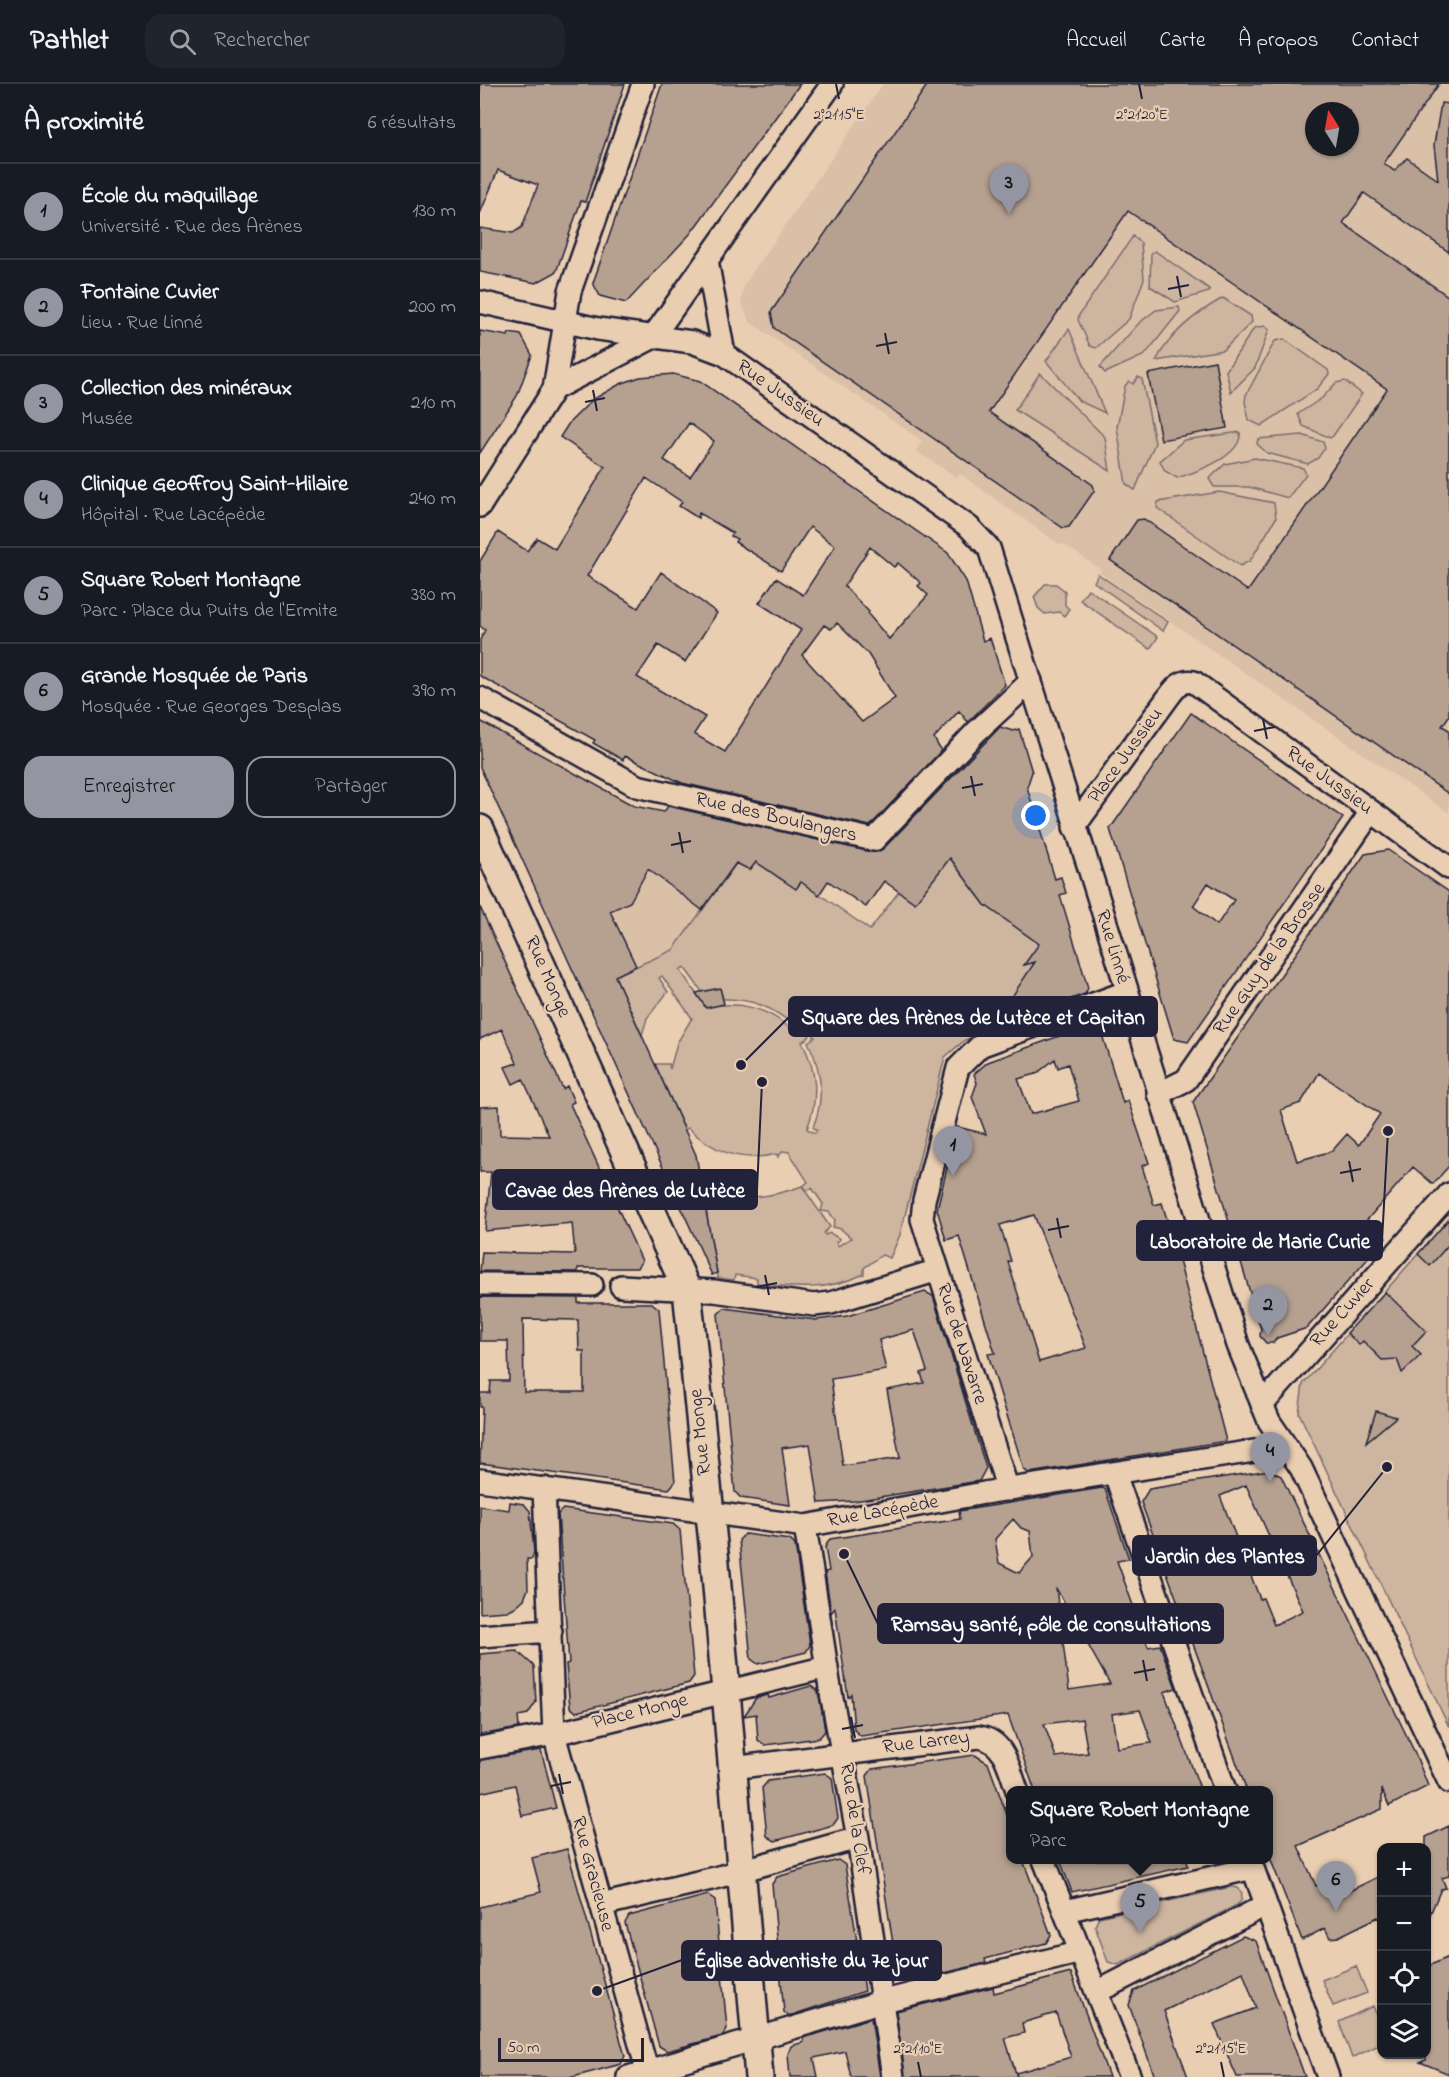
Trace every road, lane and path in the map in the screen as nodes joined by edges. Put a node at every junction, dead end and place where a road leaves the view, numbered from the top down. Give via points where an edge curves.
1 (643, 84) edge
2 (832, 84) edge
3 (707, 260) junction
4 (480, 302) edge
5 (565, 322) junction
6 (652, 338) junction
7 (724, 354) junction
8 (554, 389) junction
9 (480, 506) edge
10 (969, 527) joint
11 (1031, 681) junction
12 (1179, 684) joint
13 (480, 698) edge
14 (1371, 812) junction
15 (1074, 827) junction
16 (480, 830) edge
17 (1449, 868) edge
18 (1126, 992) junction
19 (1158, 1094) junction
20 (1449, 1194) edge
21 (938, 1270) junction
22 (480, 1284) edge
23 (592, 1285) dead end
24 (621, 1286) dead end
25 (687, 1290) junction
26 (1262, 1405) junction
27 (1283, 1442) junction
28 (1115, 1474) junction
29 (480, 1480) edge
30 (544, 1488) junction
31 (1008, 1490) junction
32 (710, 1511) junction
33 (805, 1526) junction
34 (550, 1631) junction
35 (480, 1636) edge
36 (827, 1667) junction
37 (726, 1691) junction
38 (554, 1734) junction
39 (480, 1748) edge
40 (843, 1753) junction
41 (732, 1768) junction
42 (1449, 1782) edge
43 (1015, 1786) edge
44 (1223, 1786) edge
45 (858, 1838) junction
46 (1046, 1864) edge
47 (1251, 1864) edge
48 (741, 1870) junction
49 (601, 1905) junction
50 (1266, 1905) junction
51 (1065, 1911) junction
52 (1081, 1952) junction
53 (1097, 1992) junction
54 (880, 2002) junction
55 (755, 2039) junction
56 (642, 2075) edge
57 (759, 2077) edge
58 (893, 2077) edge
59 (1130, 2077) edge
60 (1328, 2077) edge

1 - 5 street via 570,291
2 - 3 street
3 - 6 street
3 - 7 street
4 - 5 street, Rue Jussieu
5 - 6 street, Rue Jussieu
5 - 8 street
6 - 7 street, Rue Jussieu via 692,342
6 - 8 street
7 - 10 street, Rue Jussieu
8 - 9 street
10 - 11 street, Rue Linné via 982,538 994,558
11 - 13 street, Rue des Boulangers via 976,732 874,840 637,786
11 - 15 street, Rue Linné
12 - 14 street, Rue Jussieu via 1194,682
12 - 15 street, Place Jussieu
14 - 17 street, Rue Jussieu
14 - 19 street, Rue Guy de la Brosse via 1186,1080
15 - 18 street, Rue Linné
16 - 25 main road, Rue Monge
18 - 19 street, Rue Linné
18 - 21 street via 981,1046 962,1061 926,1189 922,1219
19 - 26 street, Rue Linné via 1220,1294
20 - 26 street, Rue Cuvier
21 - 25 street, Rue de Navarre via 814,1305
21 - 31 street, Rue de Navarre
22 - 23 street
24 - 25 street, Rue de Navarre
25 - 32 main road, Rue Monge
26 - 27 street, Rue Linné
27 - 28 street, Rue Lacépède
27 - 42 street, Rue Linné via 1301,1468
28 - 31 street, Rue Lacépède
28 - 44 street
29 - 30 street, Rue Lacépède
30 - 32 street, Rue Lacépède
30 - 34 street, Rue Gracieuse
31 - 33 street, Rue Lacépède
32 - 33 street, Rue Lacépède
32 - 37 main road, Rue Monge
33 - 36 street, Rue de la Clef
34 - 35 street
34 - 38 street, Rue Gracieuse
36 - 37 street, Place Monge
36 - 40 street, Rue de la Clef
37 - 38 street, Place Monge
37 - 41 main road, Rue Monge
38 - 39 street, Place Monge
38 - 49 street, Rue Gracieuse
40 - 41 street, Rue Larrey
40 - 43 street, Rue Larrey via 986,1738 1000,1748
40 - 45 street, Rue de la Clef
41 - 48 main road, Rue Monge
45 - 48 street
45 - 54 street, Rue de la Clef
46 - 51 street
47 - 50 street
47 - 51 street
48 - 49 street
48 - 55 main road, Rue Monge
49 - 56 street, Rue Gracieuse
50 - 53 street
50 - 60 street
51 - 52 street
52 - 53 street
52 - 54 street
53 - 59 street
54 - 55 street
54 - 58 street, Rue de la Clef
55 - 56 street
55 - 57 main road, Rue Monge

